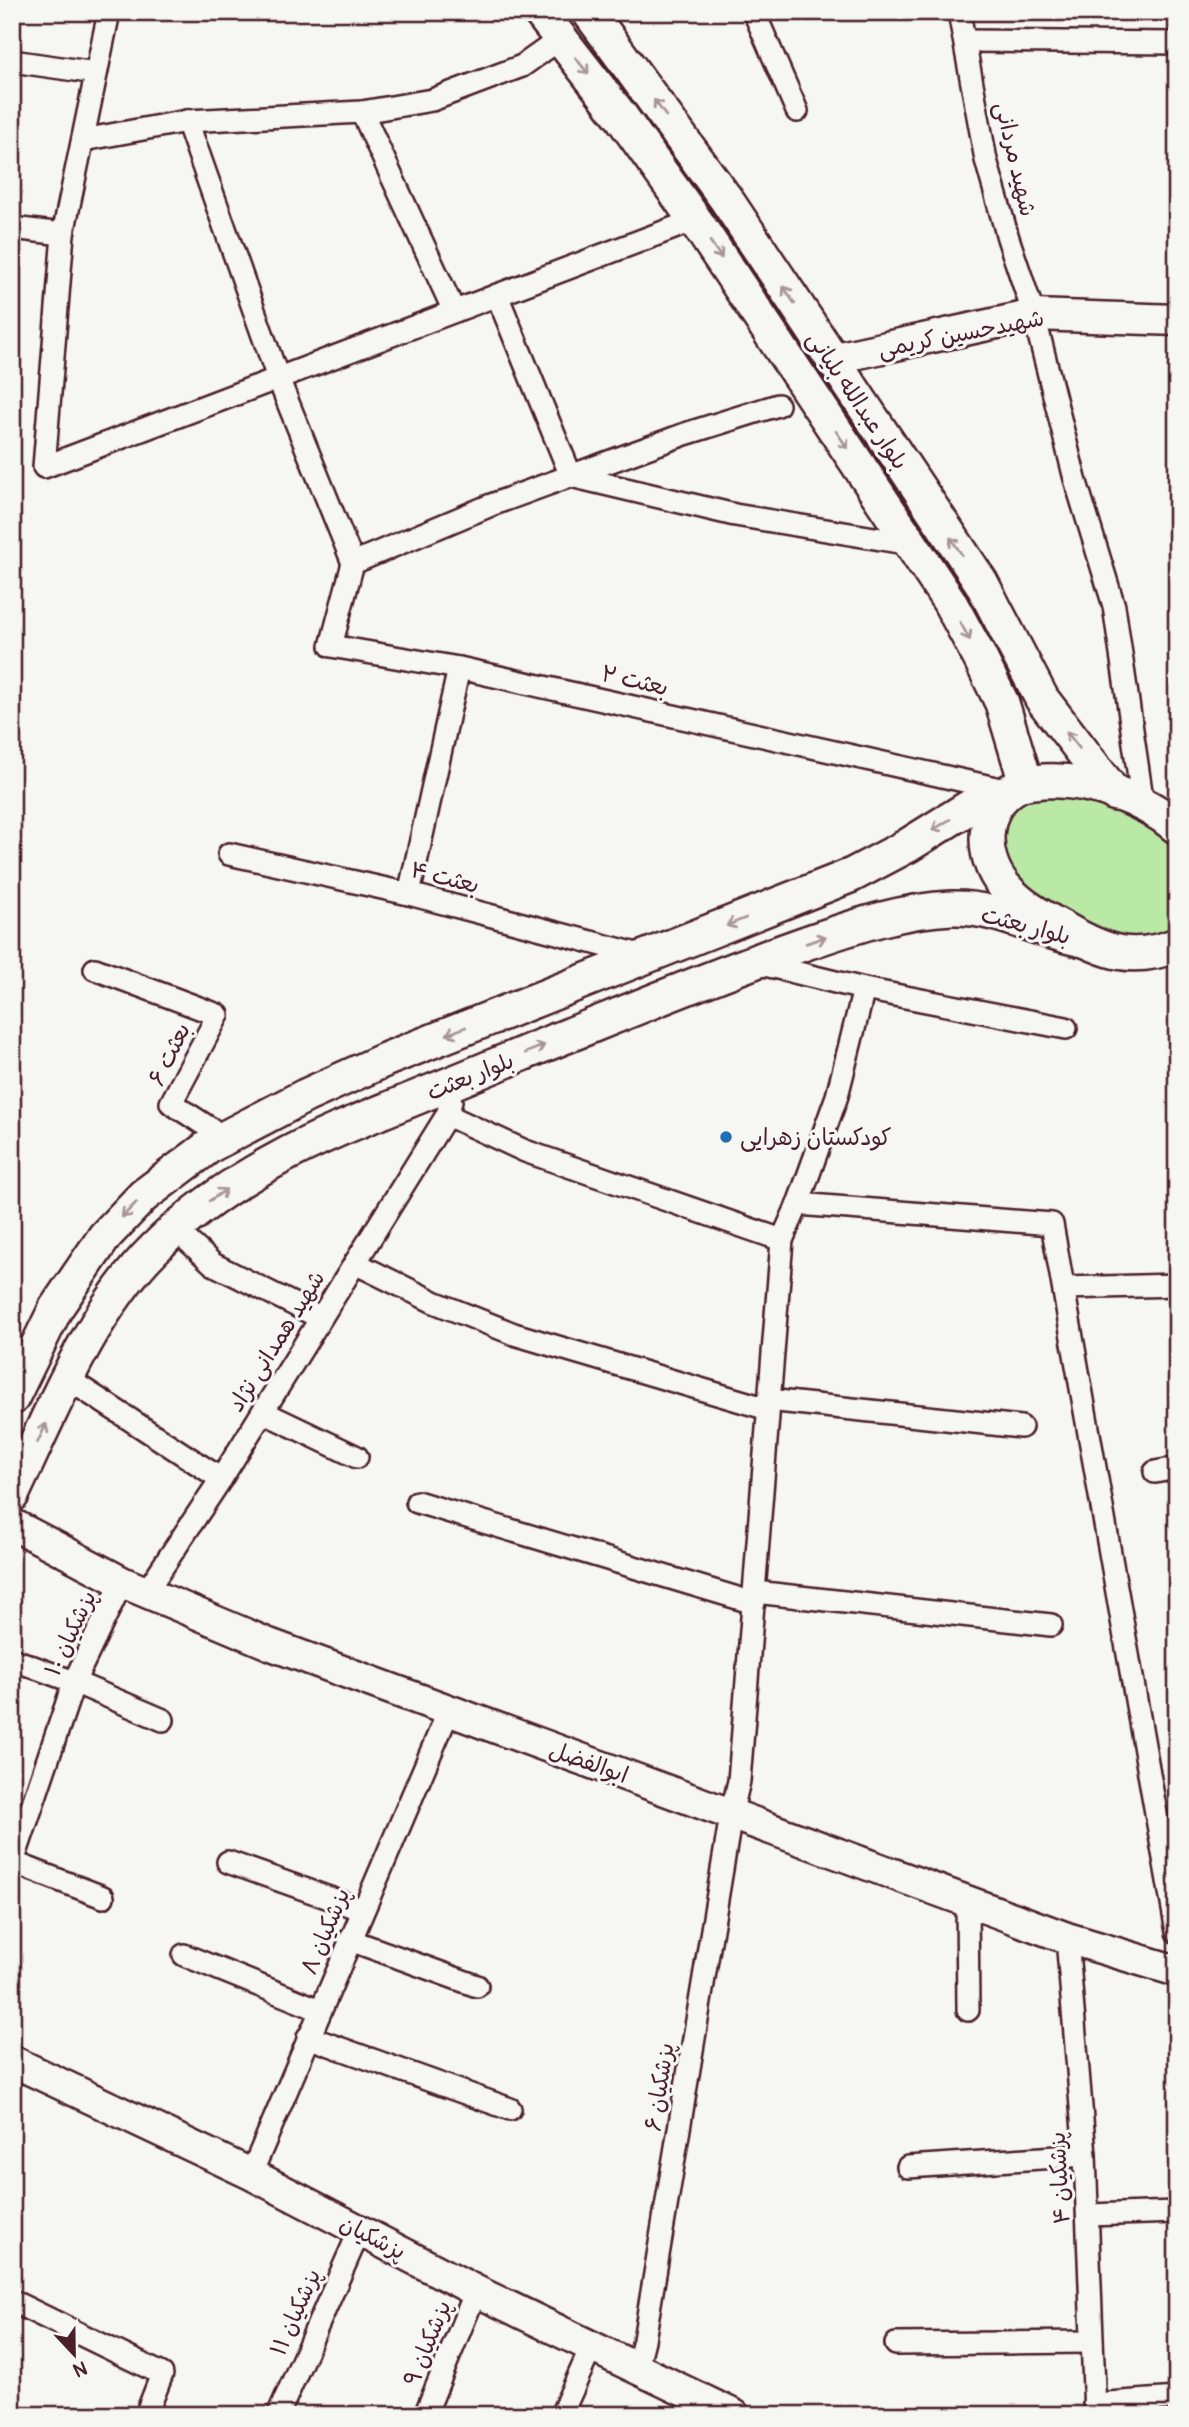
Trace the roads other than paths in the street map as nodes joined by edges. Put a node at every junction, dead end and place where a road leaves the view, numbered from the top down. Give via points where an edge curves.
1 (109, 12) edge
2 (540, 12) edge
3 (589, 12) edge
4 (754, 12) edge
5 (960, 12) edge
6 (561, 39) junction
7 (965, 41) junction
8 (1177, 43) edge
9 (12, 61) edge
10 (96, 73) junction
11 (797, 111) dead end
12 (362, 112) junction
13 (187, 121) junction
14 (83, 140) junction
15 (695, 220) junction
16 (12, 228) edge
17 (63, 234) junction
18 (497, 295) junction
19 (454, 311) junction
20 (1034, 315) junction
21 (1177, 320) edge
22 (831, 359) junction
23 (278, 378) junction
24 (778, 405) dead end
25 (570, 476) junction
26 (911, 544) junction
27 (353, 563) junction
28 (459, 668) junction
29 (1013, 790) junction
30 (1155, 811) edge
31 (229, 854) dead end
32 (409, 894) junction
33 (1084, 940) junction
34 (1177, 944) edge
35 (646, 957) junction
36 (754, 962) junction
37 (95, 969) dead end
38 (864, 989) junction
39 (1066, 1028) dead end
40 (457, 1080) junction
41 (447, 1115) junction
42 (225, 1138) junction
43 (798, 1204) junction
44 (175, 1229) junction
45 (782, 1240) junction
46 (355, 1263) junction
47 (1177, 1285) edge
48 (1064, 1288) junction
49 (321, 1318) junction
50 (68, 1379) junction
51 (12, 1398) edge
52 (768, 1405) junction
53 (263, 1412) junction
54 (1021, 1426) dead end
55 (357, 1457) dead end
56 (221, 1479) junction
57 (12, 1495) edge
58 (417, 1502) dead end
59 (12, 1524) edge
60 (134, 1587) junction
61 (754, 1597) junction
62 (1051, 1625) dead end
63 (12, 1659) edge
64 (74, 1682) junction
65 (449, 1710) junction
66 (163, 1720) dead end
67 (731, 1815) junction
68 (228, 1862) dead end
69 (13, 1863) edge
70 (103, 1897) dead end
71 (967, 1901) junction
72 (363, 1909) junction
73 (1177, 1932) edge
74 (1067, 1938) junction
75 (350, 1940) junction
76 (184, 1955) dead end
77 (1177, 1971) edge
78 (477, 1986) dead end
79 (320, 2010) junction
80 (968, 2010) dead end
81 (308, 2037) junction
82 (12, 2061) edge
83 (510, 2109) dead end
84 (1085, 2155) junction
85 (908, 2167) dead end
86 (250, 2174) junction
87 (1177, 2213) edge
88 (1087, 2215) junction
89 (360, 2230) junction
90 (477, 2291) junction
91 (12, 2301) edge
92 (1092, 2342) junction
93 (896, 2344) dead end
94 (592, 2346) junction
95 (637, 2368) junction
96 (1177, 2398) edge
97 (1094, 2410) edge
98 (731, 2414) edge
99 (146, 2415) edge
100 (278, 2415) edge
101 (425, 2415) edge
102 (561, 2415) edge

1 - 10 street
2 - 6 main road, بلوار عبدالله بلیانی
22 -> 3 main road, بلوار عبدالله بلیانی via 726,199
4 - 11 street
5 - 7 street, شهید مردانی
6 - 12 street via 522,66 432,100
6 -> 15 main road, بلوار عبدالله بلیانی
7 - 8 street
7 - 20 street, شهید مردانی via 986,160
9 - 10 street
10 - 14 street
12 - 13 street
12 - 19 street
13 - 14 street
13 - 23 street
14 - 17 street
15 - 18 street
15 -> 26 main road, بلوار عبدالله بلیانی
16 - 17 street
17 - 23 street via 44,467
18 - 19 street
18 - 25 street
19 - 23 street
20 - 21 street, شهیدحسین کریمی
20 - 22 street, شهیدحسین کریمی
20 - 30 street, شهید مردانی via 1075,480 1114,606
30 -> 22 main road, بلوار عبدالله بلیانی via 1042,699 981,582
23 - 27 street
24 - 25 street
25 - 26 street via 735,515
25 - 27 street
26 -> 29 main road, بلوار عبدالله بلیانی via 949,601 1002,703
27 - 28 street, بعثت ۲ via 331,646
28 - 29 street, بعثت ۲
28 - 32 street
29 - 30 main road, بلوار بعثت via 1055,780 1082,782
29 - 33 main road via 988,820 988,856 998,878 1020,902
29 -> 35 main road, بلوار بعثت via 976,803 852,875
31 - 32 street, بعثت ۴
32 - 35 street, بعثت ۴
33 - 34 main road via 1137,955
36 -> 33 main road, بلوار بعثت via 886,918 951,908 1002,914
35 -> 42 main road, بلوار بعثت via 387,1059
36 - 38 street
40 -> 36 main road, بلوار بعثت
37 - 42 street, بعثت ۶ via 218,1014 171,1103
38 - 39 street
38 - 43 street, پزشکیان ۶ via 837,1096
40 - 41 street, شهید همدانی نژاد
44 -> 40 main road, بلوار بعثت via 215,1196 278,1158
41 - 45 street via 525,1150
41 - 46 street, شهید همدانی نژاد
42 -> 51 main road, بلوار بعثت via 143,1196 105,1236 56,1308
43 - 45 street, پزشکیان ۶
43 - 48 street via 1052,1224
44 - 49 street via 213,1264
44 - 50 main road, بلوار بعثت via 124,1286
45 - 52 street, پزشکیان ۶
46 - 49 street, شهید همدانی نژاد
46 - 52 street via 513,1334
47 - 48 street
48 - 73 street
49 - 53 street, شهید همدانی نژاد
50 - 56 street
57 -> 50 main road, بلوار بعثت
52 - 54 street
52 - 61 street, پزشکیان ۶
53 - 55 street
53 - 56 street, شهید همدانی نژاد
56 - 60 street, شهید همدانی نژاد
58 - 61 street
59 - 60 street, ابوالفضل
60 - 64 street, پزشکیان ۱۰
60 - 65 street, ابوالفضل via 269,1644
61 - 62 street
61 - 67 street, پزشکیان ۶ via 739,1781
63 - 64 street
64 - 66 street
64 - 69 street, پزشکیان ۱۰
65 - 67 street, ابوالفضل
65 - 72 street, پزشکیان ۸
67 - 71 street, ابوالفضل
67 - 95 street, پزشکیان ۶
68 - 72 street
69 - 70 street
71 - 74 street, ابوالفضل
71 - 80 street
72 - 75 street, پزشکیان ۸
74 - 77 street, ابوالفضل
74 - 84 street, پزشکیان ۴
75 - 78 street
75 - 79 street, پزشکیان ۸
76 - 79 street
79 - 81 street, پزشکیان ۸
81 - 83 street
81 - 86 street, پزشکیان ۸
82 - 86 street, پزشکیان
84 - 85 street
84 - 88 street, پزشکیان ۴
86 - 89 street, پزشکیان
87 - 88 street
88 - 92 street, پزشکیان ۴
89 - 90 street, پزشکیان
89 - 100 street, پزشکیان ۱۱
90 - 94 street, پزشکیان
90 - 101 street, پزشکیان ۹
91 - 99 street via 162,2374
92 - 93 street
92 - 97 street, پزشکیان ۴
94 - 95 street, پزشکیان
94 - 102 street
95 - 98 street, پزشکیان
96 - 97 street

